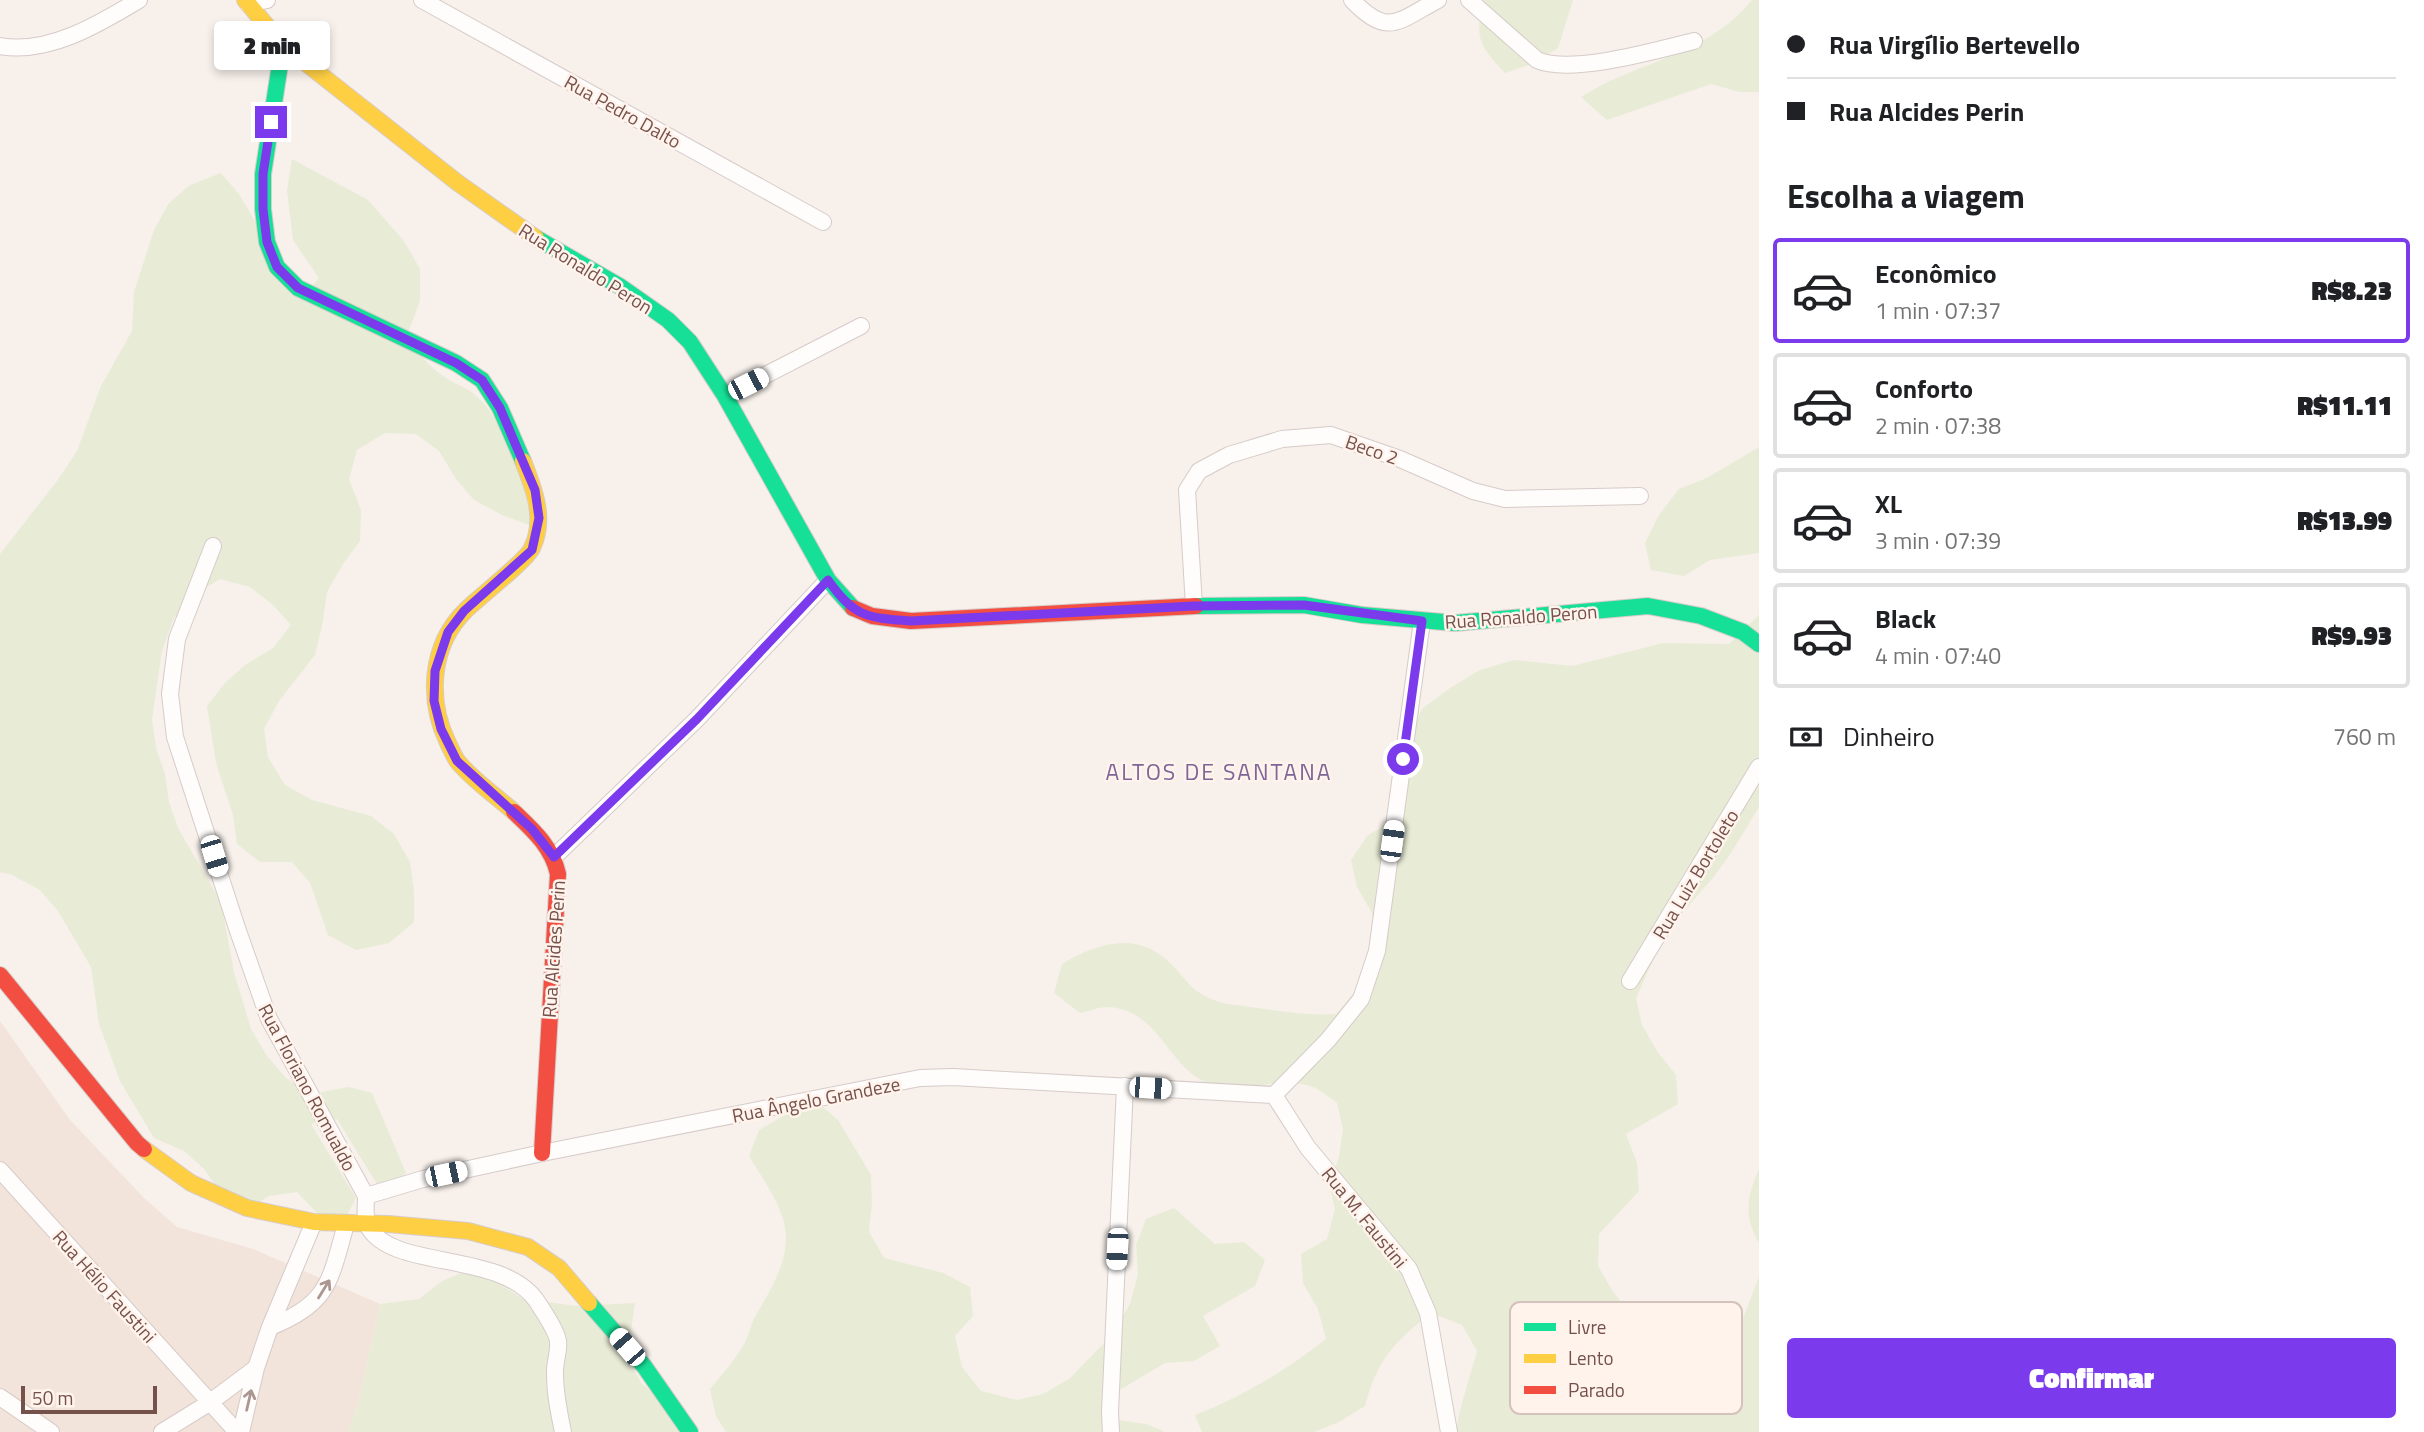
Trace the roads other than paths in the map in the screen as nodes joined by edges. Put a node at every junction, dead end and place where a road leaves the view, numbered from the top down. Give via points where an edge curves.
1 (139, 0) edge
2 (267, 0) edge
3 (422, 0) edge
4 (1352, 0) edge
5 (1438, 0) edge
6 (1469, 0) edge
7 (247, 2) edge
8 (1694, 41) dead end
9 (283, 45) junction
10 (0, 46) edge
11 (823, 222) dead end
12 (861, 326) dead end
13 (725, 396) junction
14 (1640, 496) dead end
15 (213, 547) dead end
16 (828, 580) junction
17 (1194, 606) junction
18 (1422, 621) junction
19 (1759, 644) edge
20 (1759, 766) edge
21 (554, 857) junction
22 (0, 975) edge
23 (1630, 981) dead end
24 (1125, 1086) junction
25 (1275, 1095) junction
26 (542, 1153) junction
27 (0, 1170) edge
28 (366, 1196) junction
29 (314, 1223) junction
30 (346, 1224) junction
31 (367, 1225) junction
32 (270, 1327) junction
33 (256, 1368) junction
34 (0, 1397) edge
35 (209, 1403) junction
36 (51, 1432) edge
37 (162, 1432) edge
38 (239, 1432) edge
39 (563, 1432) edge
40 (690, 1432) edge
41 (1111, 1432) edge
42 (1449, 1432) edge

1 - 10 street via 58,41 18,49
2 - 7 street
3 - 11 street, Rua Pedro Dalto
4 - 5 street via 1386,25
6 - 8 street via 1547,65 1632,57
7 - 9 street, Rua Ronaldo Peron
9 - 13 street, Rua Ronaldo Peron via 458,183 668,320 690,342
9 - 21 street, Rua Alcides Perin via 263,174 267,242 277,267 298,288 456,363 482,380 500,408 535,490 539,518 532,550 464,611 448,632 435,671 434,701 457,761 532,829
12 - 13 street
13 - 16 street, Rua Ronaldo Peron
14 - 17 street, Beco 2 via 1505,499 1473,491 1331,435 1282,439 1229,455 1199,471 1187,490
15 - 28 street, Rua Floriano Romualdo via 177,639 170,694 175,737 269,1019
16 - 17 street, Rua Ronaldo Peron via 856,612 899,620
16 - 21 street via 697,719
17 - 18 street, Rua Ronaldo Peron via 1304,605
18 - 19 street, Rua Ronaldo Peron via 1455,623 1648,606 1701,616 1743,632
18 - 25 street via 1377,951 1361,999
20 - 23 street, Rua Luiz Bortoleto
21 - 26 street, Rua Alcides Perin via 558,874
22 - 29 street via 138,1143 191,1183 247,1208
24 - 25 street, Rua Ângelo Grandeze
24 - 26 street, Rua Ângelo Grandeze via 920,1078
24 - 41 street
25 - 42 street, Rua M. Faustini via 1308,1148 1409,1269 1428,1313
26 - 28 street, Rua Ângelo Grandeze
27 - 35 street, Rua Hélio Faustini
28 - 31 street, Rua Floriano Romualdo
29 - 30 street
29 - 32 street
30 - 31 street
32 -> 30 street via 294,1318 323,1292
31 - 39 street via 378,1239 400,1249 491,1271 521,1284 559,1339 554,1371
31 - 40 street via 468,1231 528,1247 559,1268 644,1366
32 - 33 street
33 - 35 street
38 -> 33 street
34 - 36 street
35 - 37 street
35 - 38 street, Rua Hélio Faustini

